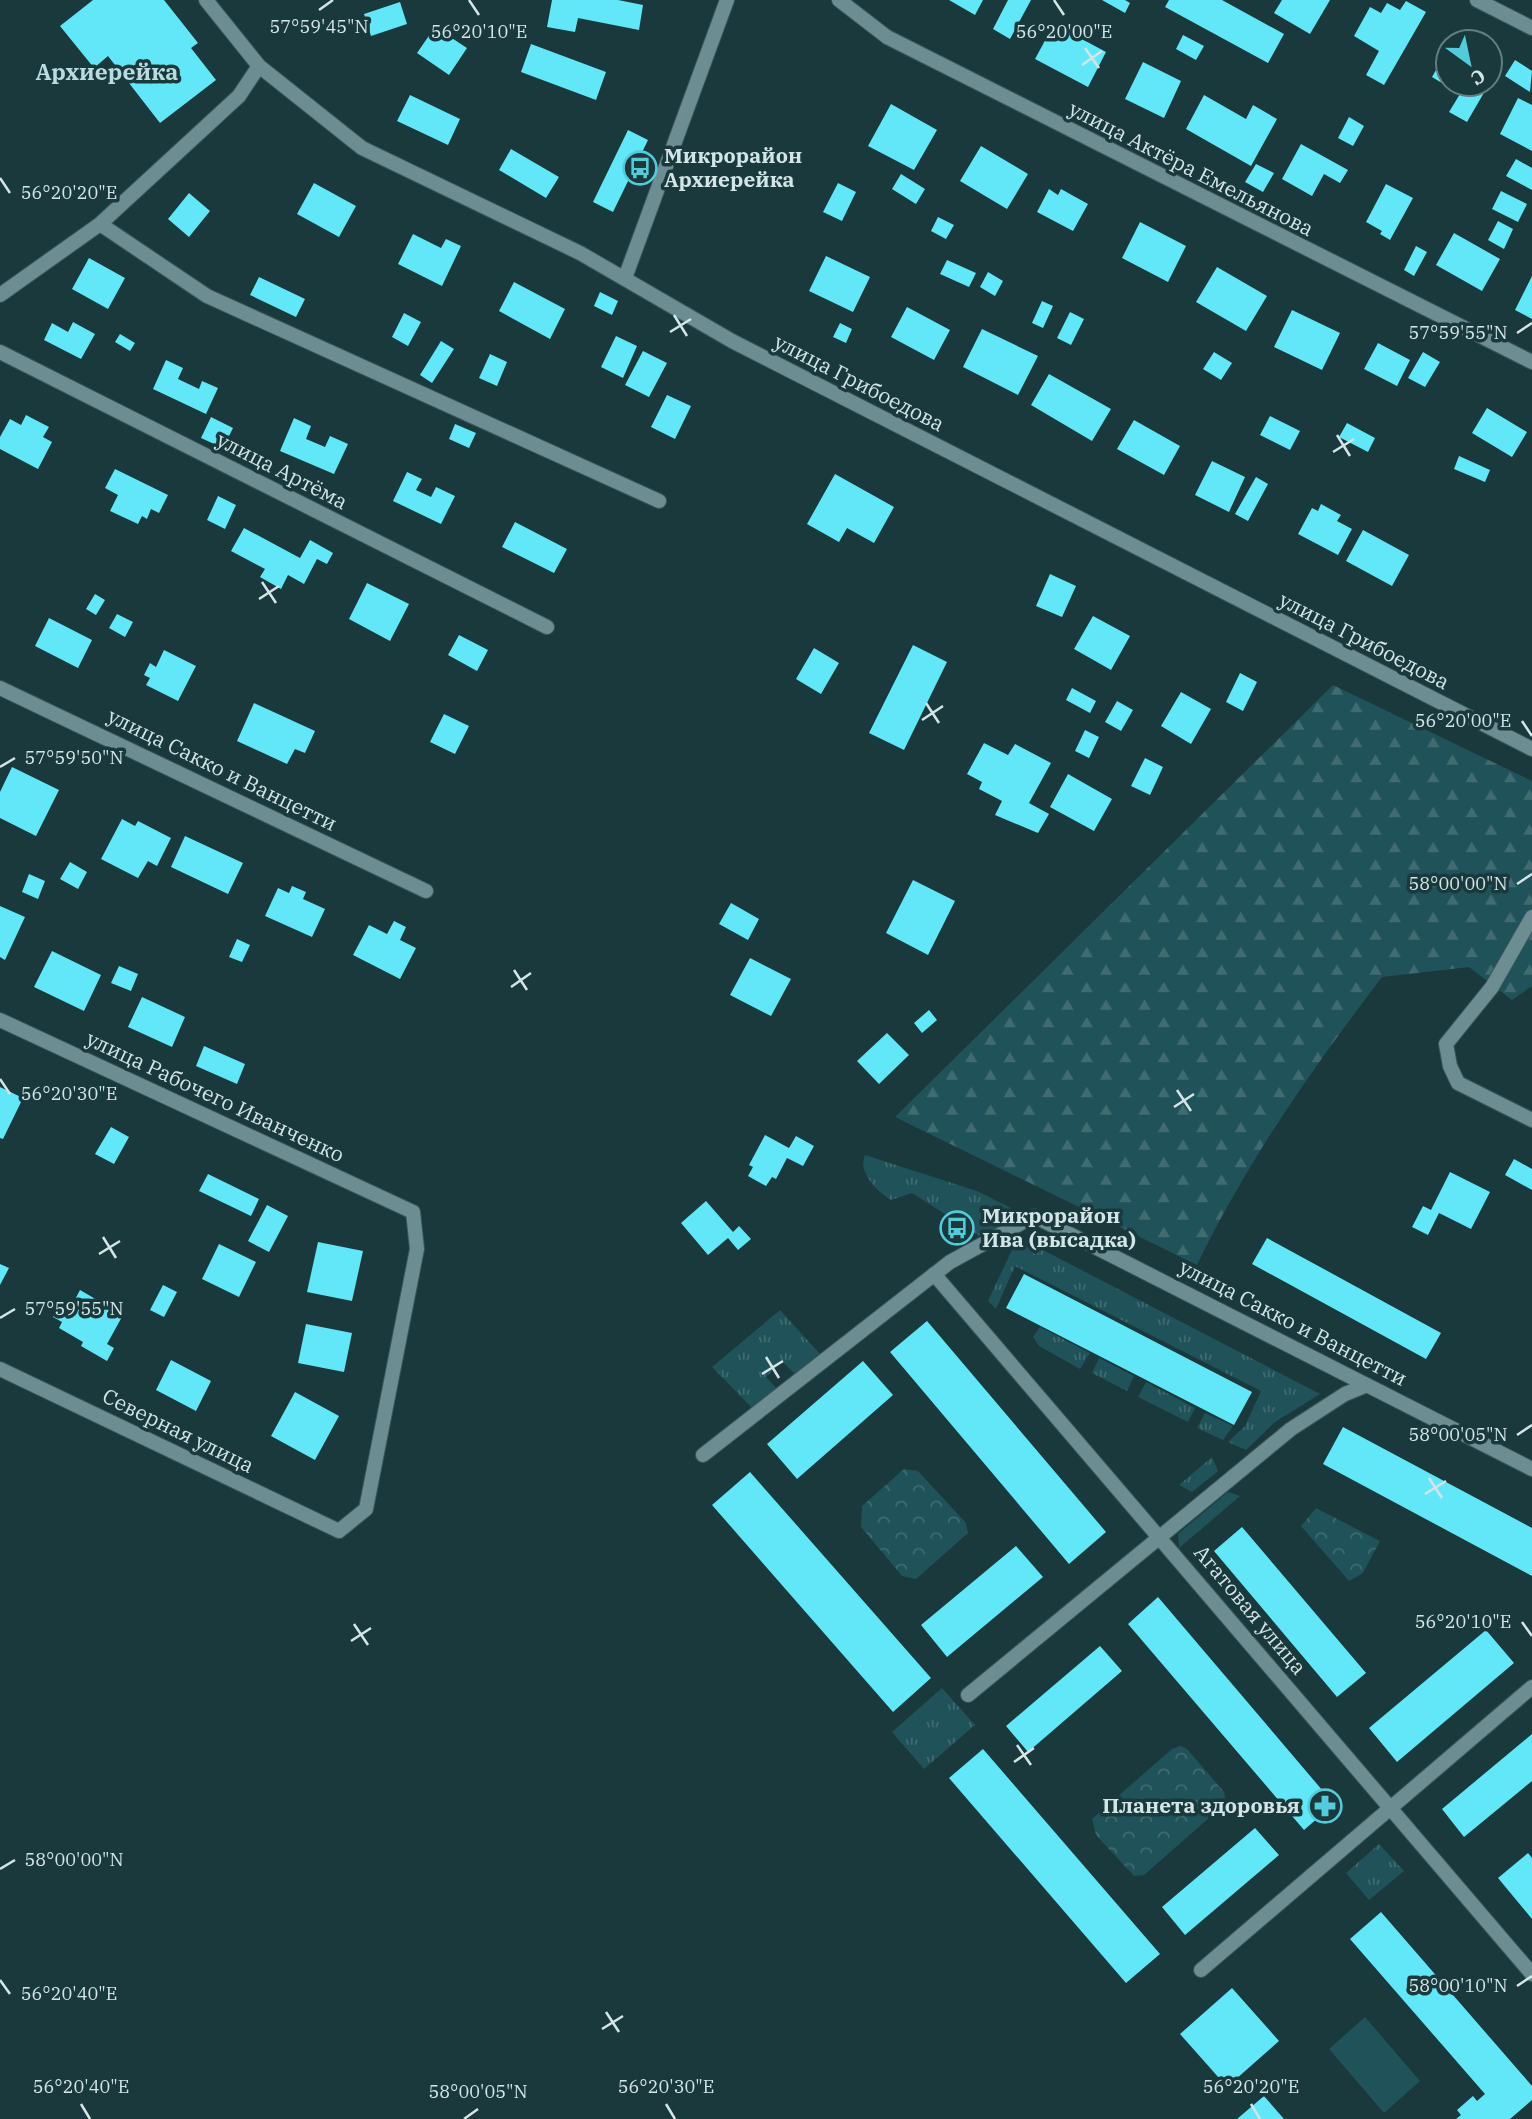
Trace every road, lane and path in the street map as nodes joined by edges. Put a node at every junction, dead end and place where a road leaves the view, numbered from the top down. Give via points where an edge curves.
1 (206, 0) edge
2 (727, 0) edge
3 (838, 0) edge
4 (1477, 0) edge
5 (1532, 27) edge
6 (259, 66) junction
7 (100, 224) junction
8 (625, 278) junction
9 (0, 295) edge
10 (0, 352) edge
11 (1532, 362) edge
12 (659, 501) dead end
13 (547, 627) dead end
14 (0, 688) edge
15 (1532, 749) edge
16 (426, 891) dead end
17 (1532, 917) edge
18 (0, 1020) edge
19 (1532, 1119) edge
20 (934, 1274) junction
21 (0, 1369) edge
22 (1367, 1385) junction
23 (703, 1455) dead end
24 (1532, 1469) edge
25 (339, 1531) joint
26 (1161, 1537) junction
27 (1532, 1686) edge
28 (968, 1695) dead end
29 (1389, 1807) junction
30 (1201, 1970) dead end
31 (1532, 1974) edge

1 - 6 street, улица Грибоедова
2 - 8 street
3 - 11 street, улица Актёра Емельянова via 887,37
4 - 5 street
6 - 7 street via 239,96
6 - 8 street, улица Грибоедова via 362,148
7 - 9 street
7 - 12 street via 207,296
8 - 15 street, улица Грибоедова via 732,341
10 - 13 street, улица Артёма
14 - 16 street, улица Сакко и Ванцетти
17 - 19 street via 1492,987 1446,1044 1458,1083
18 - 25 street, улица Рабочего Иванченко via 413,1212 417,1249 366,1509
20 - 22 street, улица Сакко и Ванцетти via 1034,1216
20 - 23 street
20 - 26 street, Агатовая улица
21 - 25 street, Северная улица
22 - 24 street, улица Сакко и Ванцетти
22 - 26 street via 1291,1429
26 - 28 street
26 - 29 street, Агатовая улица
27 - 29 street
29 - 30 street
29 - 31 street, Агатовая улица

